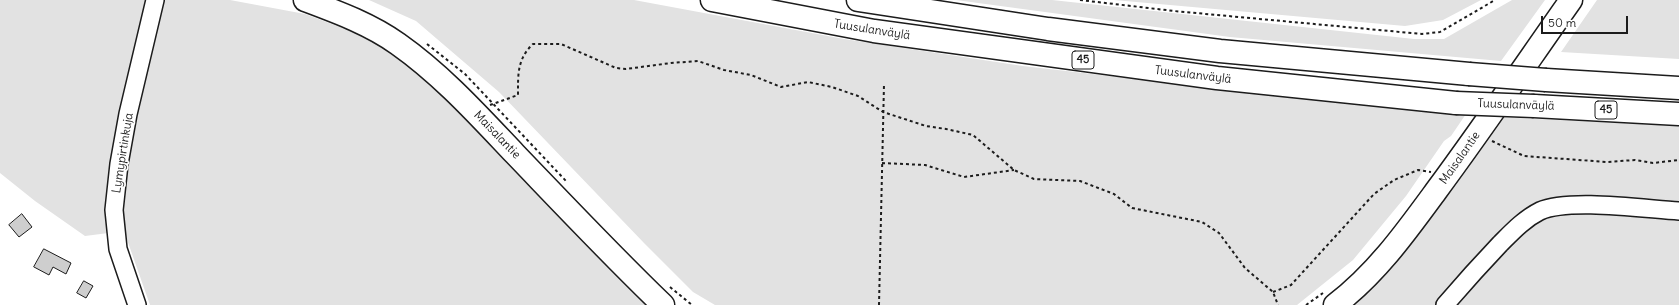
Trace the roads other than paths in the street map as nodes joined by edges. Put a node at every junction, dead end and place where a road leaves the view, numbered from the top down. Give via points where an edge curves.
1 (155, 0) edge
2 (305, 0) edge
3 (712, 0) edge
4 (858, 0) edge
5 (1571, 0) edge
6 (1679, 88) edge
7 (1679, 114) edge
8 (1679, 211) edge
9 (1330, 298) edge
10 (137, 305) edge
11 (663, 305) edge
12 (1445, 305) edge

1 - 10 street, Lymypirtinkuja via 126,128 114,210 118,249
2 - 11 main road, Maisalantie via 366,25 397,43 429,68 467,103 610,254
3 - 7 main road, Tuusulanväylä / 45, bridge via 890,34 1217,78 1456,103
4 - 6 main road, 45, bridge via 1048,29 1220,51 1469,74
5 - 9 main road, Maisalantie via 1397,244 1369,275
8 - 12 street via 1558,206 1540,211 1520,223

